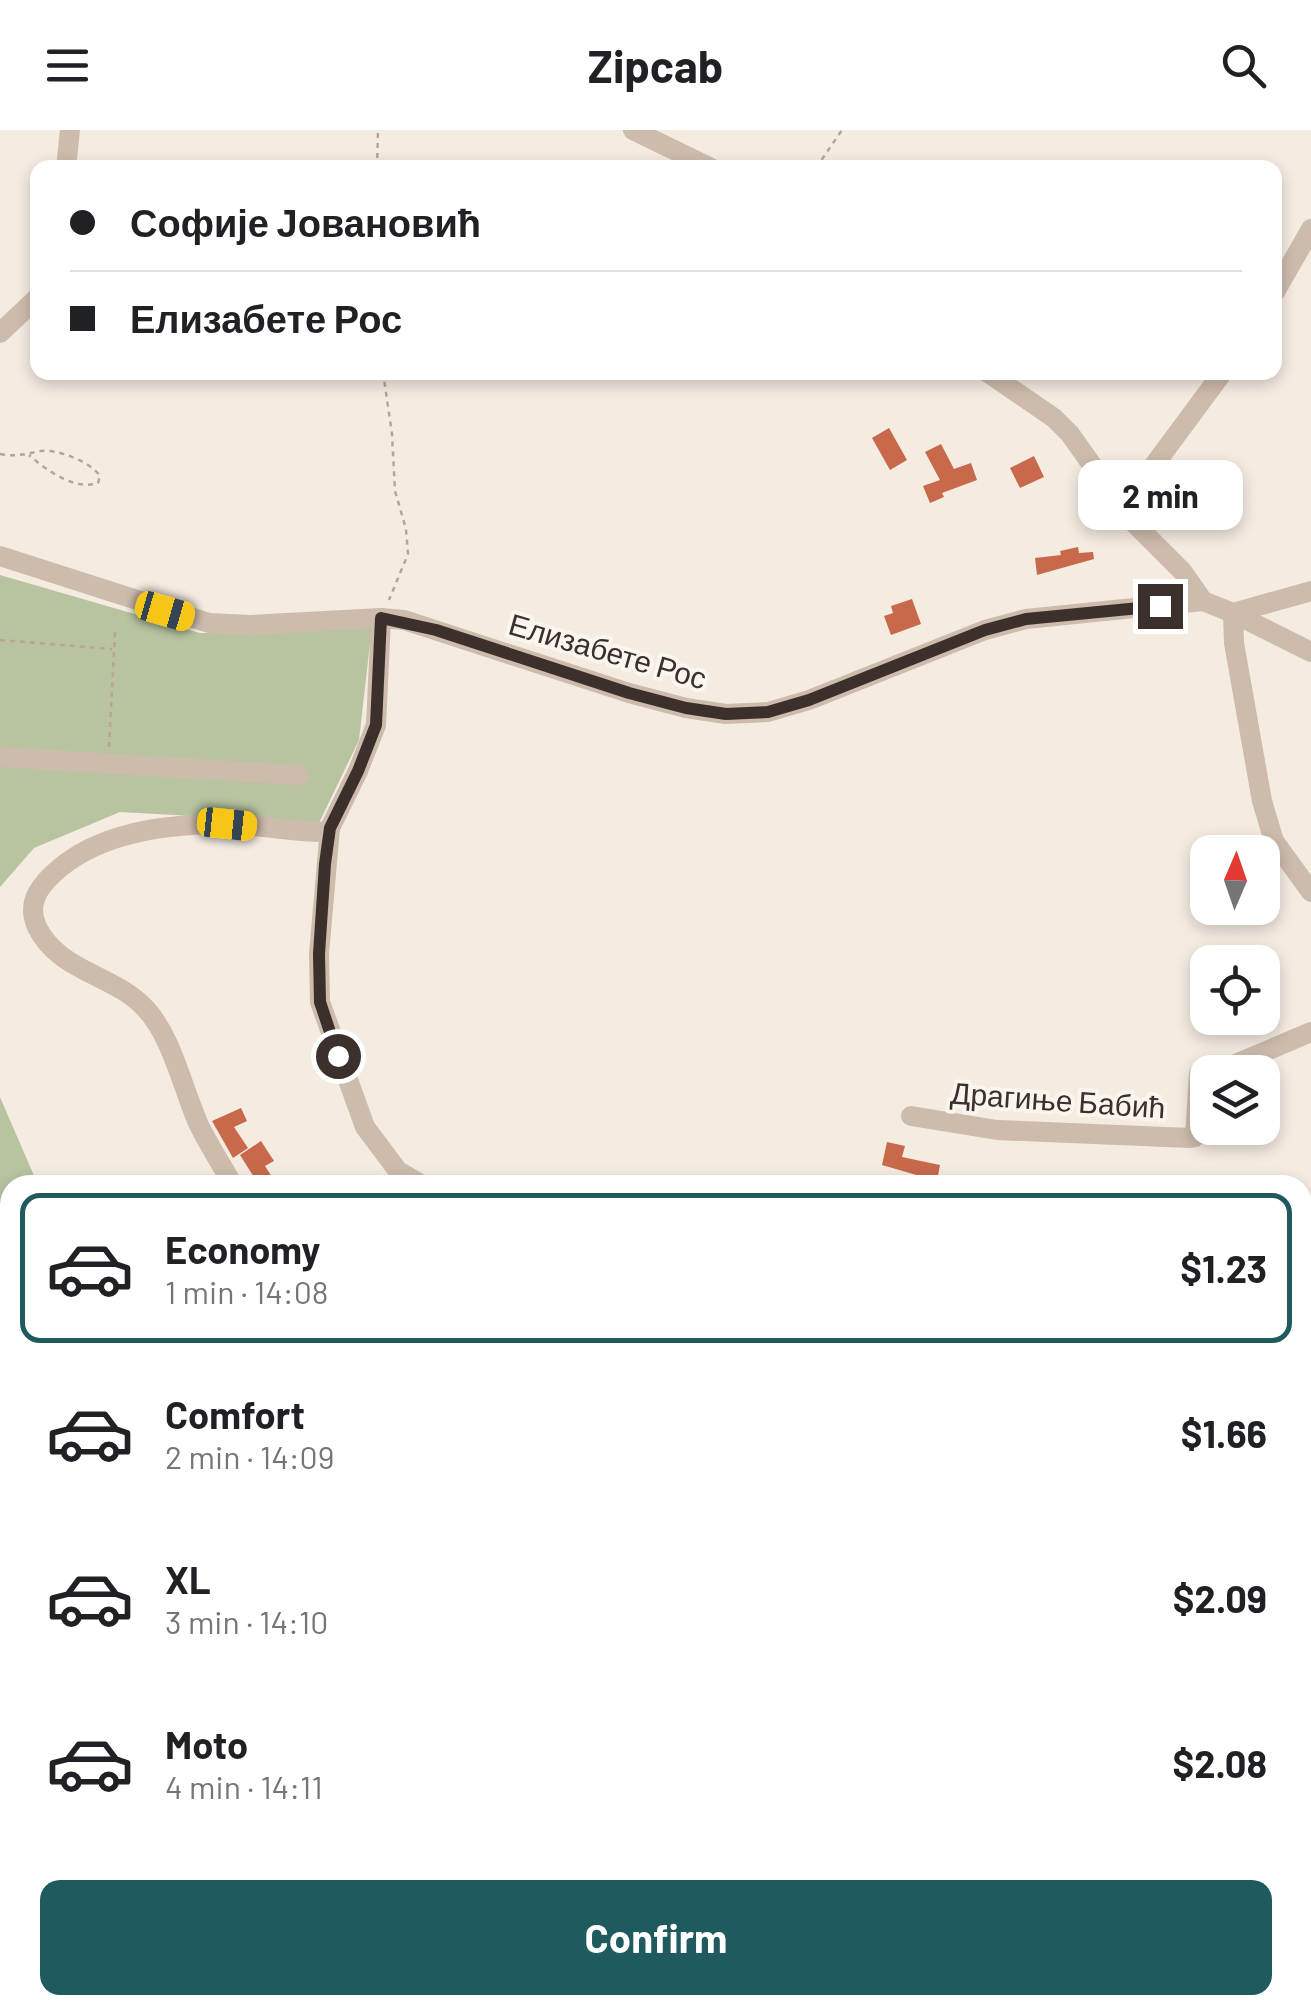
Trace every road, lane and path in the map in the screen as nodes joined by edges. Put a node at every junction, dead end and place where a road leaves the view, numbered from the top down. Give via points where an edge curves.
1 (70, 130) edge
2 (378, 130) edge
3 (634, 130) edge
4 (842, 130) edge
5 (67, 160) edge
6 (376, 160) edge
7 (695, 160) edge
8 (821, 160) edge
9 (1311, 229) edge
10 (1282, 280) edge
11 (30, 305) edge
12 (0, 334) edge
13 (384, 380) edge
14 (998, 380) edge
15 (1217, 380) edge
16 (0, 454) edge
17 (30, 455) junction
18 (1120, 506) junction
19 (0, 556) edge
20 (1311, 591) edge
21 (1203, 601) junction
22 (1233, 613) junction
23 (381, 618) junction
24 (115, 632) dead end
25 (0, 640) edge
26 (114, 650) junction
27 (1311, 652) edge
28 (0, 757) edge
29 (108, 764) junction
30 (299, 774) dead end
31 (330, 828) junction
32 (1311, 892) edge
33 (1311, 1032) edge
34 (911, 1116) dead end
35 (227, 1175) edge
36 (406, 1175) edge

1 - 5 street
2 - 6 path
3 - 7 street
4 - 8 path
9 - 10 street
11 - 12 street
13 - 23 path via 408,554
14 - 18 street via 1070,434
15 - 18 street
16 - 17 path
17 - 17 path via 54,452 95,468 98,484 80,485
18 - 21 street
19 - 23 street, Елизабете Рос via 210,623
20 - 22 street
21 - 22 street, Елизабете Рос
21 - 23 street, Елизабете Рос via 1026,619 809,700 768,712 726,714 629,693
22 - 27 street, Елизабете Рос
22 - 32 street via 1262,801 1274,842
23 - 31 street via 376,725
24 - 26 path
25 - 26 path
26 - 29 path
28 - 29 street
29 - 30 street
31 - 35 street via 299,832 227,824 118,838 65,863 33,901 36,924 60,958 146,1008
31 - 36 street via 320,1002 364,1127
33 - 34 street, Драгиње Бабић via 1231,1066 1204,1067 1198,1074 1195,1137 997,1130

